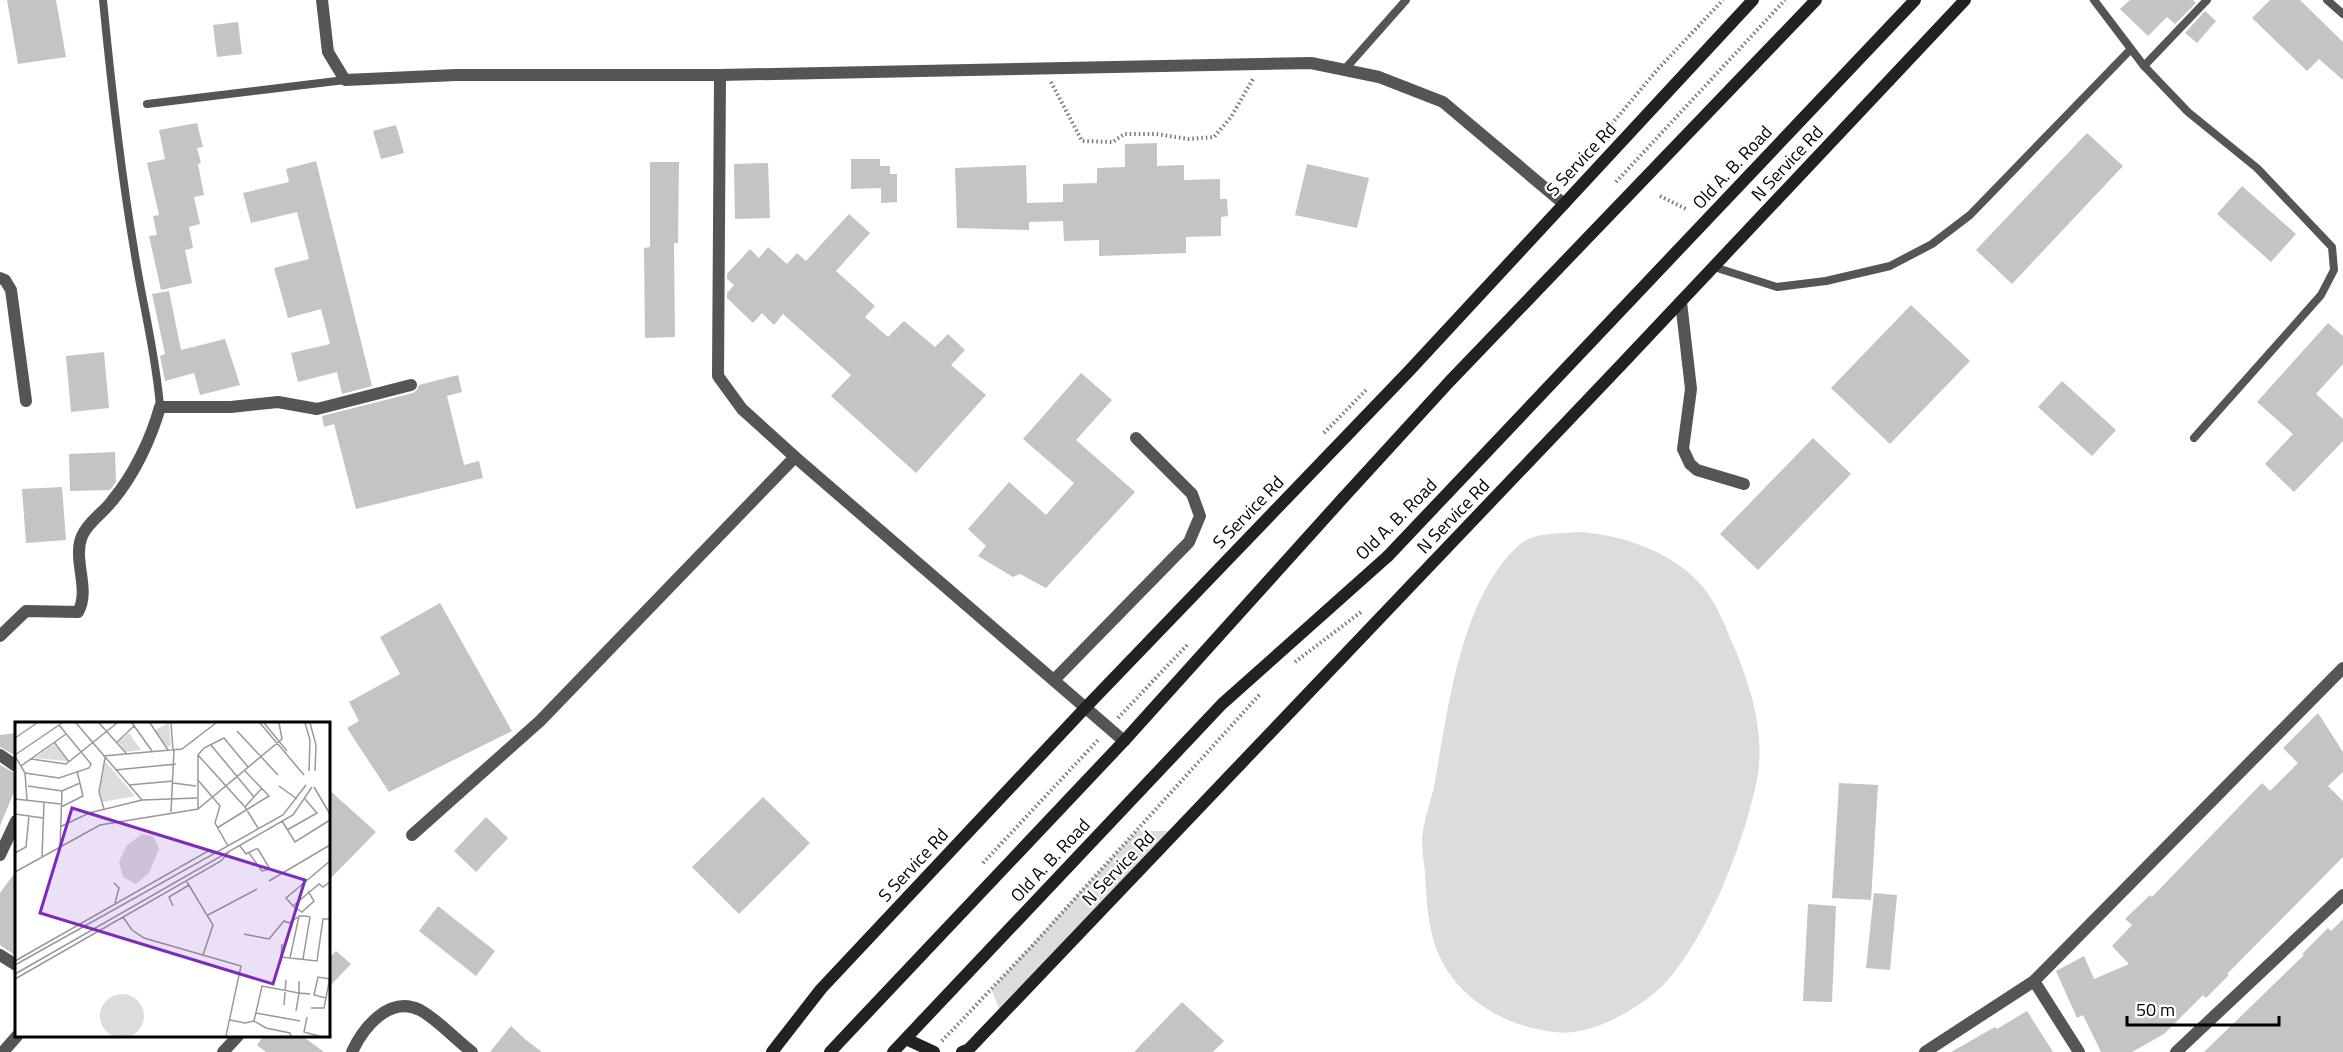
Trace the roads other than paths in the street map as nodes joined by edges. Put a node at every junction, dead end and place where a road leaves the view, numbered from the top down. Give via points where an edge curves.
1 (103, 0) edge
2 (322, 0) edge
3 (1406, 0) edge
4 (1753, 0) edge
5 (1816, 0) edge
6 (1915, 0) edge
7 (1965, 0) edge
8 (2094, 0) edge
9 (2207, 0) edge
10 (2327, 0) edge
11 (2343, 14) edge
12 (2131, 49) junction
13 (2144, 66) junction
14 (1345, 69) junction
15 (720, 75) junction
16 (345, 80) junction
17 (147, 104) dead end
18 (1564, 204) junction
19 (1714, 267) junction
20 (0, 278) edge
21 (1681, 302) junction
22 (411, 385) dead end
23 (26, 401) dead end
24 (160, 407) junction
25 (1136, 438) dead end
26 (2194, 438) dead end
27 (795, 457) junction
28 (1744, 484) dead end
29 (0, 636) edge
30 (2343, 668) edge
31 (1054, 680) junction
32 (1086, 707) junction
33 (1124, 741) junction
34 (0, 755) edge
35 (15, 765) edge
36 (15, 823) edge
37 (412, 835) dead end
38 (0, 855) edge
39 (2343, 895) edge
40 (0, 955) edge
41 (15, 964) edge
42 (2034, 981) junction
43 (15, 1037) edge
44 (236, 1037) edge
45 (906, 1039) junction
46 (3, 1052) edge
47 (223, 1052) edge
48 (352, 1052) edge
49 (472, 1052) edge
50 (772, 1052) edge
51 (830, 1052) edge
52 (893, 1052) edge
53 (934, 1052) edge
54 (962, 1052) edge
55 (1925, 1052) edge
56 (2079, 1052) edge
57 (2176, 1052) edge

1 - 24 lane via 112,99 132,240 158,374
2 - 16 street via 328,52
3 - 14 lane
4 - 18 street, S Service Rd
5 - 33 street, Old A. B. Road, bridge via 1450,381
6 - 45 street, Old A. B. Road, bridge via 1388,556 1222,704
7 - 19 street, N Service Rd
8 - 12 lane
9 - 13 lane
10 - 11 lane
12 - 13 lane
12 - 19 lane via 1970,215 1932,244 1890,266 1826,281 1777,287
13 - 26 lane via 2188,112 2257,168 2332,247 2334,270 2321,295
14 - 15 street via 1311,63 1263,63
14 - 18 street via 1379,77 1443,102
15 - 16 street via 456,75
15 - 27 street via 718,376 742,409
16 - 17 lane
18 - 32 street, S Service Rd
19 - 21 street, N Service Rd
20 - 23 street via 11,290
21 - 28 street via 1691,389 1683,449 1697,470
21 - 54 street, N Service Rd via 1113,899
22 - 24 street via 317,409 278,402
24 - 29 street via 155,427 128,477 79,545 84,603 78,612 26,611
25 - 31 street via 1192,494 1200,516 1189,542
27 - 31 street
27 - 37 street via 540,722
30 - 42 street
31 - 32 street
32 - 33 street
32 - 50 street, S Service Rd via 821,989
33 - 51 street, Old A. B. Road
34 - 35 street
36 - 38 street
39 - 57 street
40 - 41 street
42 - 55 street
42 - 56 street
43 - 46 street
44 - 47 street
45 - 52 street, Old A. B. Road
45 - 53 street
48 - 49 street via 360,1034 374,1019 407,1006 421,1011

